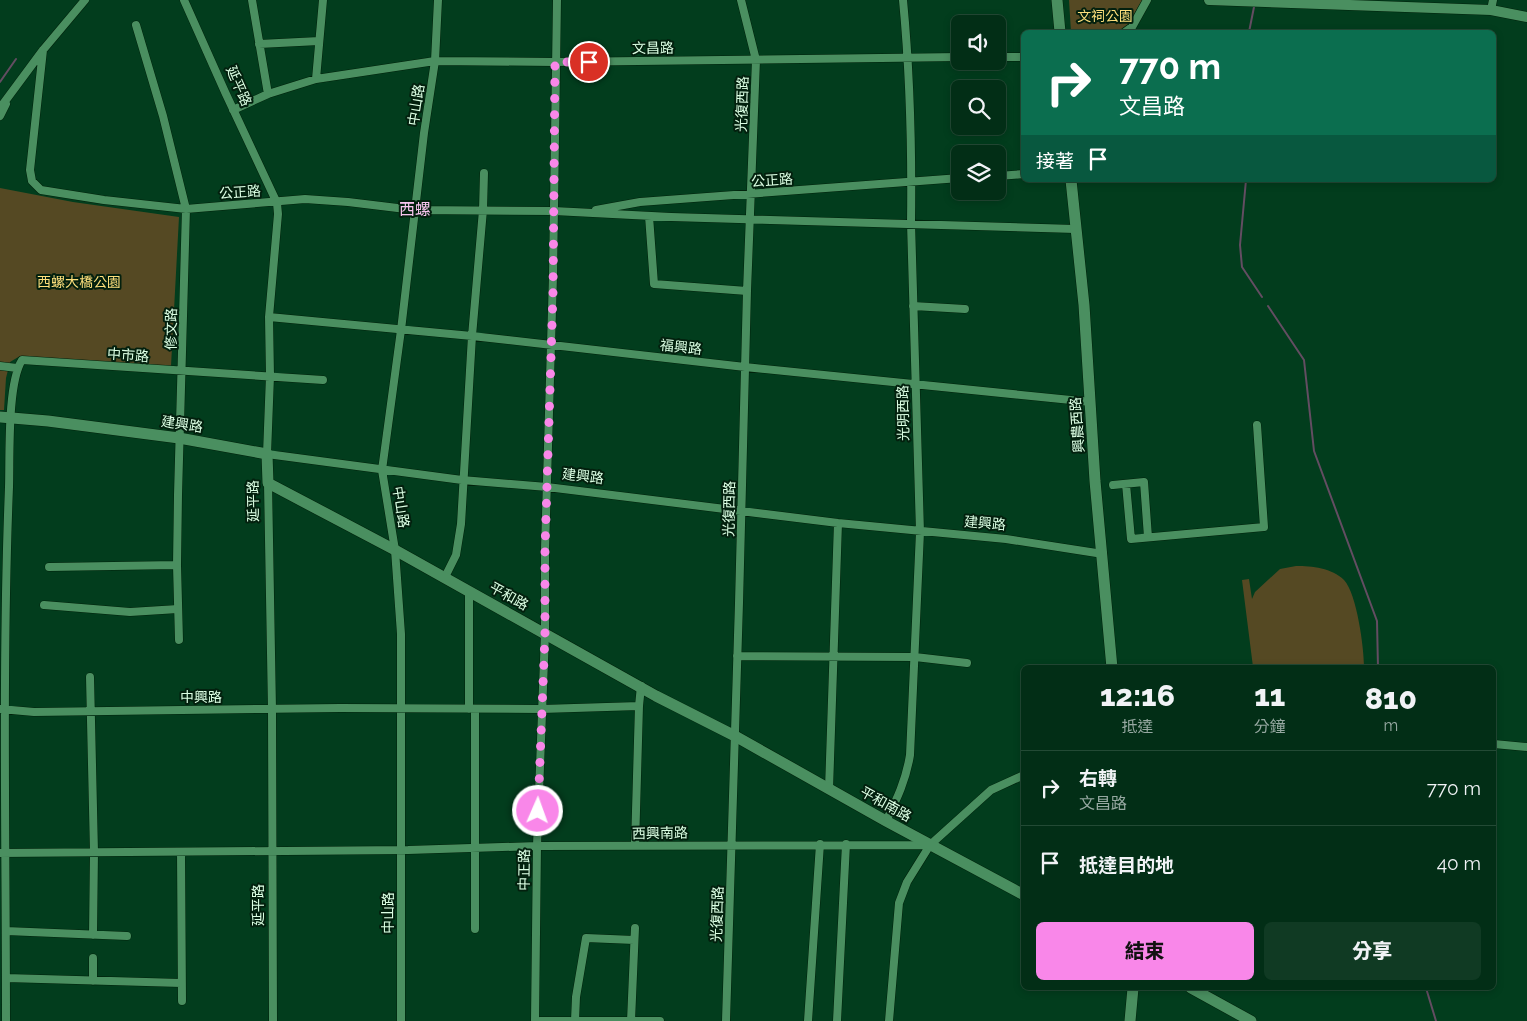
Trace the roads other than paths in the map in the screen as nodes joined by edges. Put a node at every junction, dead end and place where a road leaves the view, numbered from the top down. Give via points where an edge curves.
1 (85, 0) edge
2 (184, 0) edge
3 (252, 0) edge
4 (323, 0) edge
5 (438, 0) edge
6 (557, 0) edge
7 (741, 0) edge
8 (903, 0) edge
9 (1057, 0) edge
10 (1147, 0) edge
11 (1209, 0) edge
12 (1492, 5) edge
13 (1527, 17) edge
14 (136, 25) dead end
15 (1060, 30) edge
16 (1128, 30) edge
17 (319, 41) junction
18 (259, 44) junction
19 (43, 50) junction
20 (908, 57) junction
21 (951, 57) edge
22 (1006, 57) edge
23 (1021, 57) edge
24 (756, 60) junction
25 (435, 61) junction
26 (555, 62) junction
27 (316, 79) junction
28 (14, 89) junction
29 (268, 94) junction
30 (0, 108) edge
31 (233, 110) junction
32 (0, 116) edge
33 (484, 173) dead end
34 (1021, 174) edge
35 (1006, 175) edge
36 (951, 179) edge
37 (912, 182) junction
38 (1071, 182) edge
39 (751, 195) junction
40 (277, 202) junction
41 (186, 209) junction
42 (414, 210) junction
43 (483, 210) junction
44 (554, 211) junction
45 (586, 212) junction
46 (649, 216) junction
47 (750, 219) junction
48 (910, 223) junction
49 (1075, 229) junction
50 (747, 292) junction
51 (913, 306) junction
52 (965, 309) dead end
53 (269, 317) junction
54 (401, 330) junction
55 (472, 336) junction
56 (552, 345) junction
57 (0, 366) edge
58 (745, 367) junction
59 (17, 368) junction
60 (182, 372) junction
61 (270, 376) junction
62 (323, 380) dead end
63 (915, 384) junction
64 (1091, 402) junction
65 (6, 417) edge
66 (1257, 425) dead end
67 (179, 438) junction
68 (267, 454) junction
69 (382, 470) junction
70 (462, 480) junction
71 (268, 483) junction
72 (1126, 484) junction
73 (1113, 485) dead end
74 (547, 487) junction
75 (742, 511) junction
76 (838, 523) junction
77 (920, 532) junction
78 (1148, 537) junction
79 (395, 550) junction
80 (1103, 554) junction
81 (177, 565) junction
82 (48, 567) dead end
83 (445, 577) junction
84 (470, 591) junction
85 (44, 605) dead end
86 (178, 609) junction
87 (545, 634) junction
88 (179, 640) dead end
89 (737, 656) junction
90 (834, 657) junction
91 (914, 657) junction
92 (967, 663) dead end
93 (1112, 665) edge
94 (90, 677) dead end
95 (641, 686) junction
96 (638, 706) junction
97 (3, 709) edge
98 (402, 709) junction
99 (472, 709) junction
100 (542, 709) junction
101 (90, 710) junction
102 (272, 710) junction
103 (735, 736) junction
104 (1496, 744) edge
105 (1527, 747) edge
106 (1021, 776) edge
107 (829, 789) junction
108 (886, 821) junction
109 (732, 844) junction
110 (820, 844) junction
111 (846, 844) junction
112 (930, 844) junction
113 (537, 846) junction
114 (635, 846) junction
115 (475, 848) junction
116 (400, 850) junction
117 (272, 851) junction
118 (94, 852) junction
119 (181, 852) junction
120 (3, 853) edge
121 (1021, 893) edge
122 (635, 928) dead end
123 (474, 929) dead end
124 (6, 931) junction
125 (93, 935) junction
126 (127, 936) dead end
127 (634, 940) junction
128 (94, 958) dead end
129 (6, 978) junction
130 (93, 981) junction
131 (181, 983) junction
132 (1133, 990) edge
133 (1195, 990) edge
134 (182, 1001) dead end
135 (6, 1021) edge
136 (273, 1021) edge
137 (401, 1021) edge
138 (535, 1021) edge
139 (540, 1021) edge
140 (570, 1021) edge
141 (576, 1021) edge
142 (631, 1021) edge
143 (660, 1021) edge
144 (726, 1021) edge
145 (808, 1021) edge
146 (838, 1021) edge
147 (889, 1021) edge
148 (1130, 1021) edge
149 (1251, 1021) edge

1 - 19 street
2 - 31 street, 延平路
3 - 18 street
4 - 17 street
5 - 25 street, 中山路
6 - 26 street, 中正路
7 - 24 street, 光復西路
8 - 20 street, 光明西路
9 - 15 main road
10 - 16 street
11 - 12 street
12 - 13 street
14 - 41 street, 修文路
17 - 18 street
17 - 27 street
18 - 29 street
19 - 28 street
19 - 41 street, 公正路 via 30,170 32,181 42,190
20 - 21 street, 文昌路
20 - 24 street, 文昌路
20 - 37 street, 光明西路
22 - 23 street
24 - 26 street, 文昌路
24 - 39 street, 光復西路
25 - 26 street, 文昌路
25 - 27 street, 文昌路
25 - 42 street, 中山路
26 - 44 street, 中正路
27 - 29 street, 文昌路
28 - 30 street
28 - 32 street
29 - 31 street, 文昌路
31 - 40 street, 延平路
33 - 43 street
34 - 35 street
36 - 37 street, 公正路
37 - 39 street, 公正路
37 - 48 street, 光明西路
38 - 49 main road, 興農西路
39 - 45 street, 公正路 via 640,202
39 - 47 street, 光復西路
40 - 41 street, 公正路
40 - 42 street, 公正路 via 305,199
40 - 53 street, 延平路
41 - 60 street, 修文路
42 - 43 street, 公正路
42 - 54 street, 中山路
43 - 44 street, 公正路
43 - 55 street
44 - 45 street, 公正路
44 - 56 street, 中正路
45 - 46 street, 公正路
46 - 47 street, 公正路
46 - 50 street via 654,284
47 - 48 street, 公正路
47 - 50 street, 光復西路
48 - 49 street, 公正路
48 - 51 street, 光明西路
49 - 64 main road, 興農西路
50 - 58 street, 光復西路
51 - 52 street
51 - 63 street, 光明西路
53 - 54 street, 福興路
53 - 61 street, 延平路
54 - 55 street, 福興路
54 - 69 street, 中山路
55 - 56 street, 福興路
55 - 70 street
56 - 58 street, 福興路
56 - 74 street, 中正路
57 - 59 street
58 - 63 street, 福興路
58 - 75 street, 光復西路
59 - 60 street, 中市路 via 22,360
59 - 65 street
60 - 61 street, 中市路
60 - 67 street, 修文路
61 - 62 street, 中市路
61 - 68 street, 延平路
63 - 64 street, 福興路
63 - 77 street, 光明西路
64 - 80 main road, 興農西路
65 - 67 main road, 建興路
65 - 97 street
66 - 78 street via 1264,527
67 - 68 main road, 建興路
67 - 81 street, 修文路
68 - 69 street, 建興路
68 - 71 main road, 延平路
69 - 70 street, 建興路
69 - 79 street, 中山路
70 - 74 street, 建興路
70 - 83 street via 461,524 456,555
71 - 79 main road, 平和路
71 - 102 street, 延平路
72 - 73 street
72 - 78 street via 1131,539
72 - 78 street via 1144,482
74 - 75 street, 建興路
74 - 87 street, 中正路
75 - 76 street, 建興路
75 - 89 street, 光復西路
76 - 77 street, 建興路
76 - 90 street
77 - 80 street, 建興路 via 1006,539
77 - 91 street, 光明西路
79 - 83 main road, 平和路
79 - 98 street, 中山路
80 - 93 main road, 興農西路
81 - 82 street
81 - 86 street, 修文路
83 - 84 main road, 平和路
84 - 87 main road, 平和路
84 - 99 street
85 - 86 street via 130,612
86 - 88 street, 修文路
87 - 95 main road, 平和路
87 - 100 street, 中正路
89 - 90 street
89 - 103 street, 光復西路
90 - 91 street
90 - 107 street
91 - 92 street
91 - 108 street, 光明西路 via 907,775
94 - 101 street
95 - 96 street
95 - 103 main road, 平和路
96 - 100 street, 中興路
96 - 114 street
97 - 101 street, 中興路 via 34,712
97 - 120 street
98 - 99 street, 中興路
98 - 102 street, 中興路
98 - 116 street, 中山路
99 - 100 street, 中興路
99 - 115 street
100 - 113 street, 中正路
101 - 102 street, 中興路
101 - 118 street
102 - 117 street, 延平路
103 - 107 main road, 平和南路
103 - 109 street, 光復西路
104 - 105 street
106 - 112 street via 991,790
107 - 108 main road, 平和南路
108 - 112 main road, 平和南路
109 - 110 street, 西興南路
109 - 114 street, 西興南路
109 - 144 street, 光復西路
110 - 111 street, 西興南路
110 - 145 street
111 - 112 street, 西興南路
111 - 146 street
112 - 121 main road, 平和南路
112 - 147 street via 907,882 899,903
113 - 114 street, 西興南路
113 - 115 street, 西興南路
113 - 138 street, 中正路
115 - 116 street, 西興南路
115 - 123 street
116 - 117 street, 西興南路
116 - 137 street, 中山路
117 - 119 street, 西興南路
117 - 136 street, 延平路
118 - 119 street, 西興南路
118 - 120 street, 西興南路
118 - 125 street
119 - 131 street
120 - 124 street
122 - 127 street
124 - 125 street
124 - 129 street
125 - 126 street
127 - 141 street via 586,938 576,997
127 - 142 street
128 - 130 street
129 - 130 street
129 - 135 street
130 - 131 street
131 - 134 street
132 - 148 main road
133 - 149 main road
139 - 140 street
141 - 142 street
142 - 143 street

